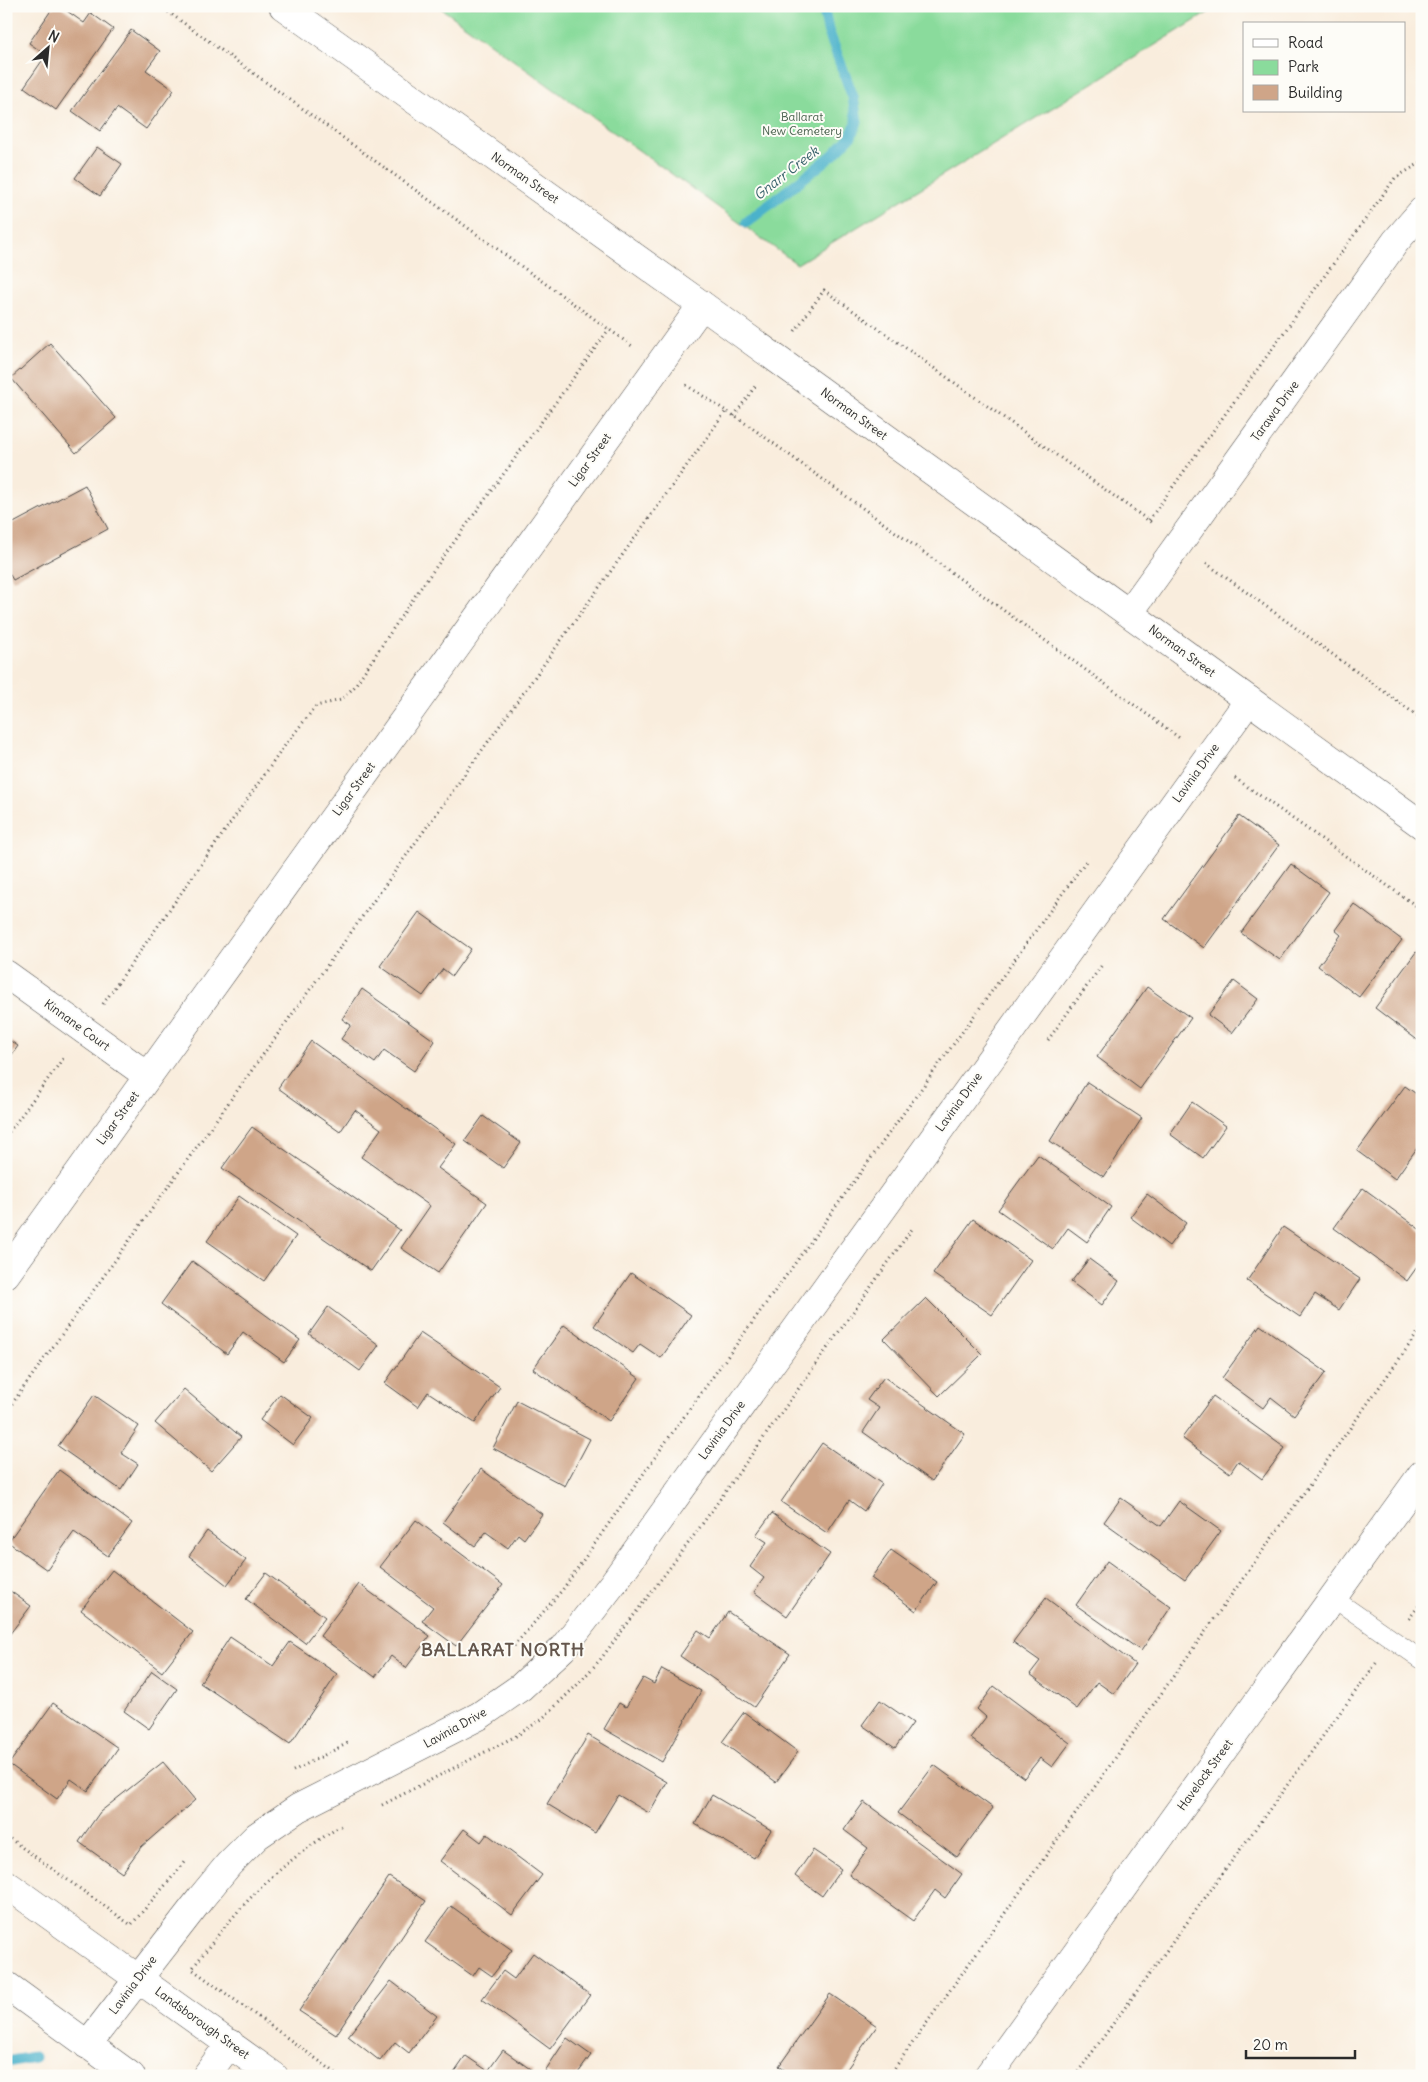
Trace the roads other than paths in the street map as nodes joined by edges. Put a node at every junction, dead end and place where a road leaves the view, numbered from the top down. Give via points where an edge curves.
1 (283, 6) edge
2 (1422, 211) edge
3 (702, 305) junction
4 (1129, 613) junction
5 (1249, 700) junction
6 (1422, 826) edge
7 (6, 974) edge
8 (148, 1076) junction
9 (6, 1274) edge
10 (1422, 1474) edge
11 (1333, 1598) junction
12 (1422, 1660) edge
13 (6, 1884) edge
14 (139, 1977) junction
15 (6, 1985) edge
16 (230, 2043) junction
17 (87, 2045) junction
18 (131, 2076) edge
19 (206, 2076) edge
20 (274, 2076) edge
21 (988, 2076) edge

1 - 3 street, Norman Street
2 - 4 street, Tarawa Drive via 1396,241
3 - 4 street, Norman Street
3 - 8 street, Ligar Street
4 - 5 street, Norman Street
5 - 6 street, Norman Street
5 - 14 street, Lavinia Drive via 564,1648 521,1687 479,1716 298,1808 257,1836 229,1864
7 - 8 street, Kinnane Court
8 - 9 street, Ligar Street
10 - 11 street, Havelock Street
11 - 12 lane
11 - 21 street, Havelock Street
13 - 14 street, Landsborough Street
14 - 16 street, Landsborough Street
14 - 17 street, Lavinia Drive
15 - 17 street
16 - 19 street
16 - 20 street, Landsborough Street
17 - 18 street

